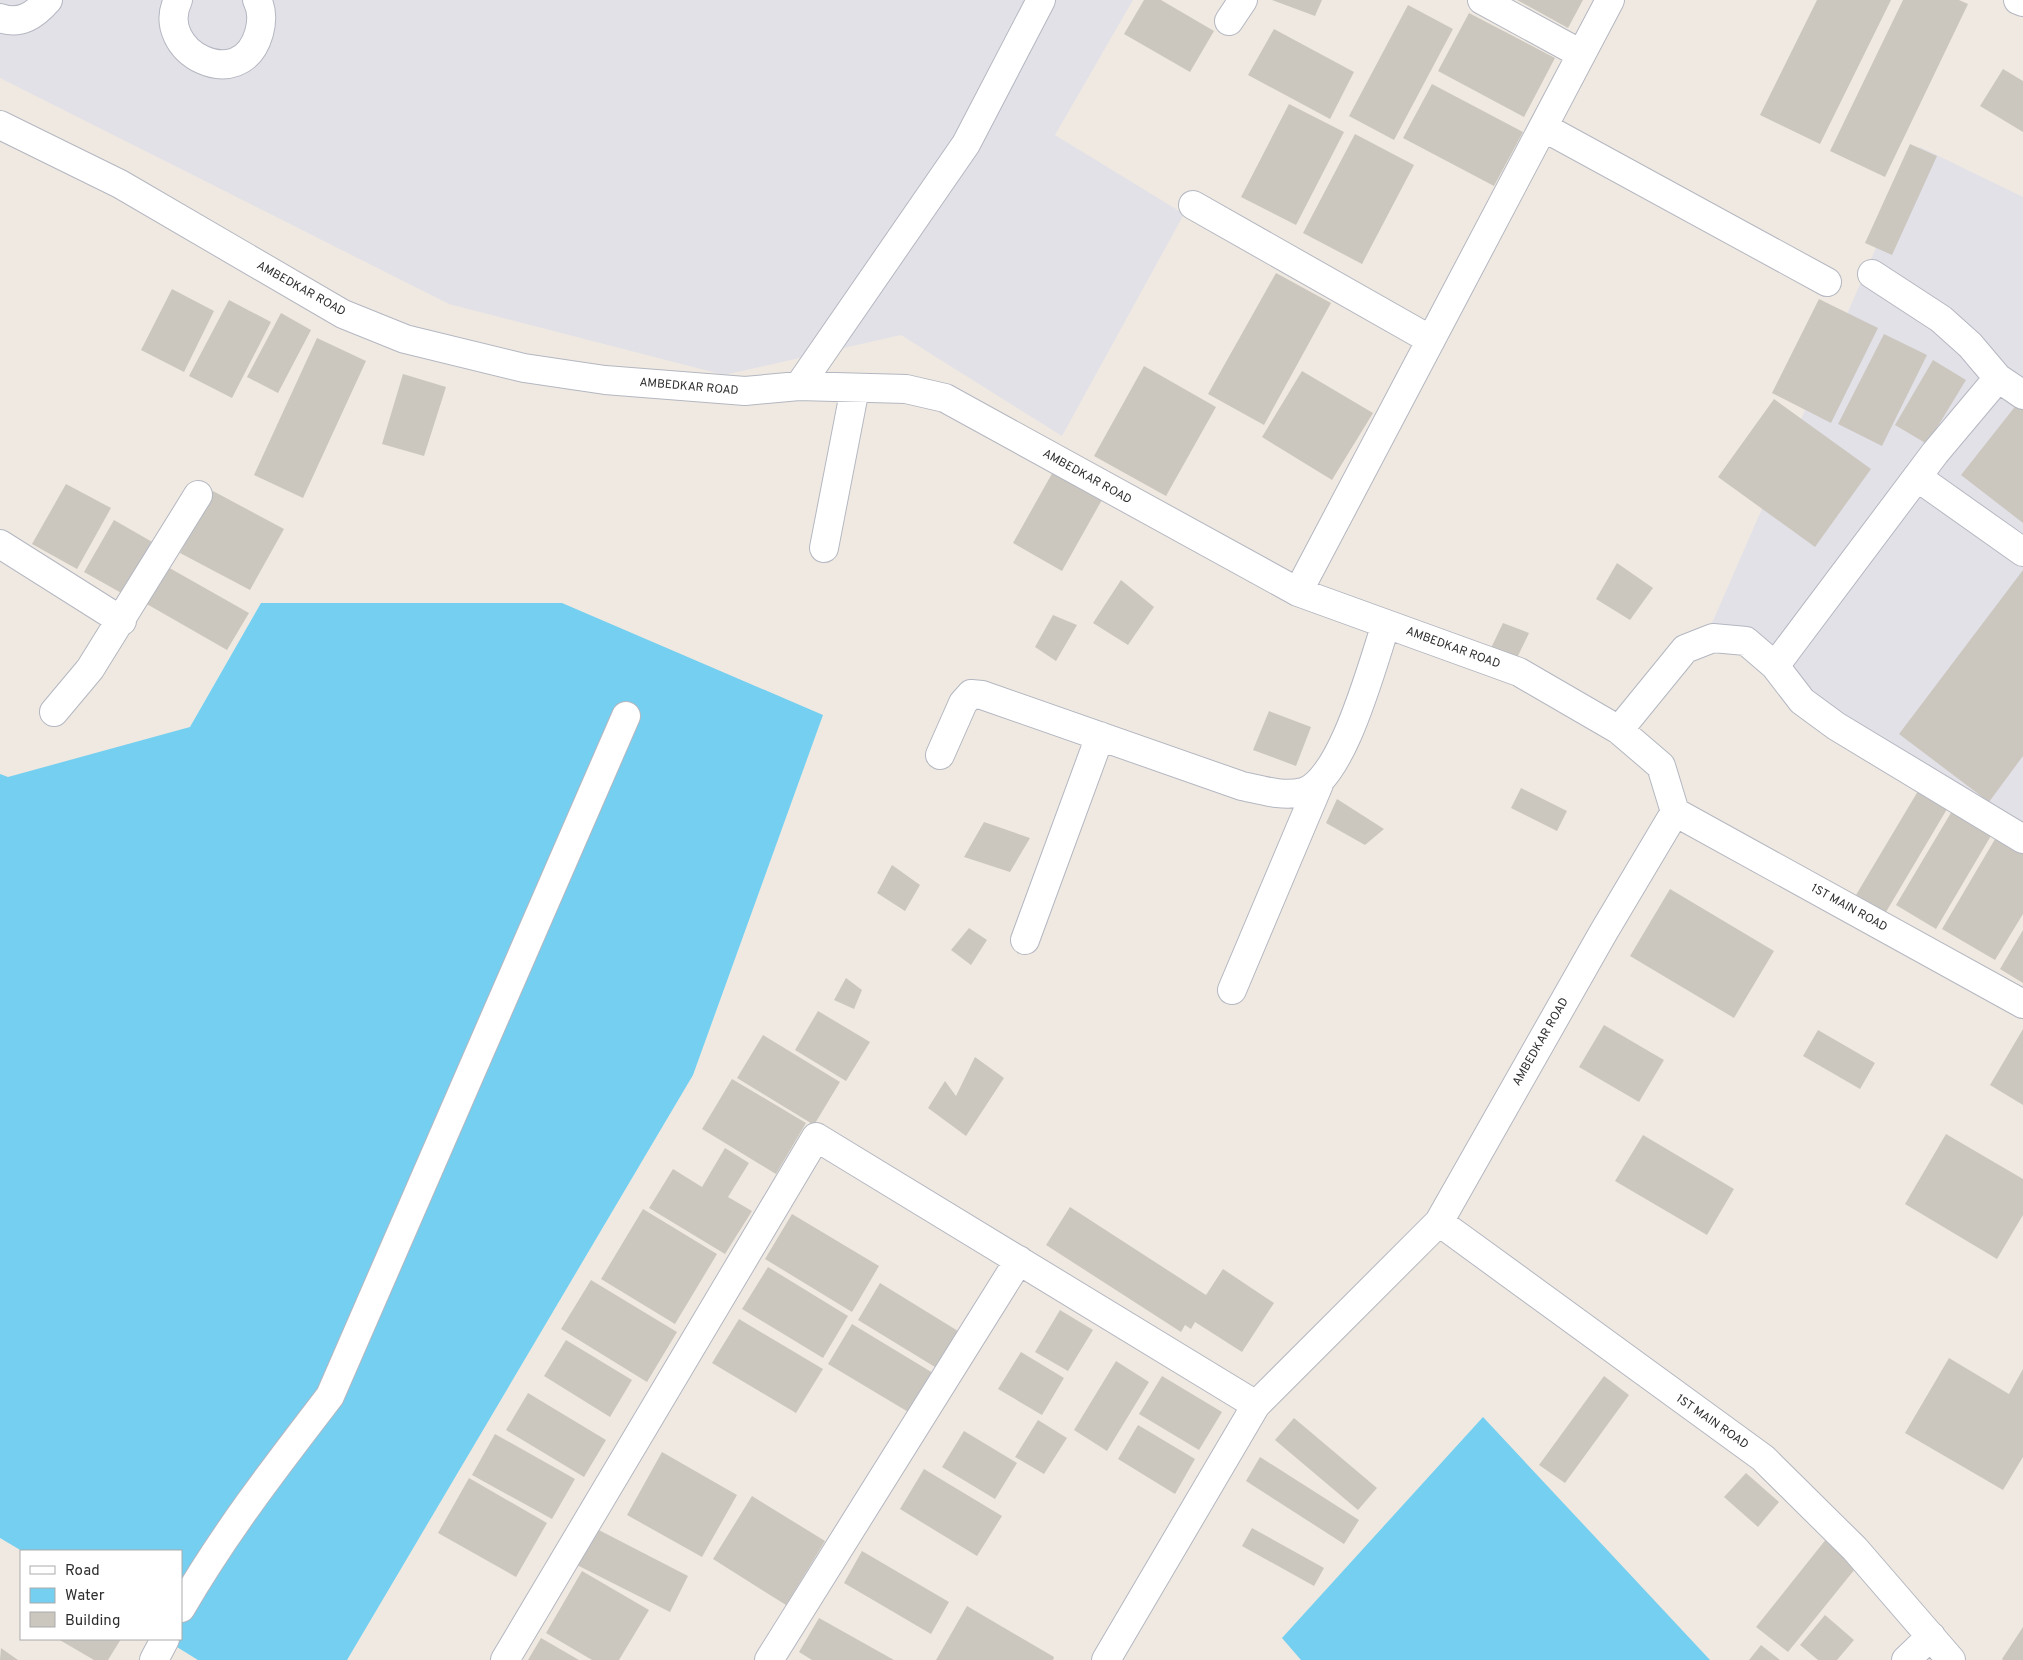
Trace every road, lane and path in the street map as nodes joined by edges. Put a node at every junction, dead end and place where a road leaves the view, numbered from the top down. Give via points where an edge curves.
1 (48, 0) edge
2 (178, 0) edge
3 (257, 0) edge
4 (1041, 0) edge
5 (1482, 0) edge
6 (1610, 0) edge
7 (2018, 0) edge
8 (2023, 2) edge
9 (0, 18) edge
10 (1581, 54) junction
11 (0, 125) edge
12 (1543, 127) junction
13 (1193, 205) dead end
14 (1872, 274) dead end
15 (1827, 282) dead end
16 (1431, 340) junction
17 (1998, 378) junction
18 (799, 386) junction
19 (855, 388) junction
20 (2023, 394) edge
21 (1917, 477) junction
22 (198, 495) dead end
23 (0, 544) edge
24 (824, 548) dead end
25 (2023, 552) edge
26 (1298, 592) junction
27 (122, 621) junction
28 (1386, 624) junction
29 (1775, 666) junction
30 (54, 712) dead end
31 (626, 716) dead end
32 (1619, 730) junction
33 (1100, 736) junction
34 (940, 755) dead end
35 (1319, 784) junction
36 (1675, 812) junction
37 (2023, 839) edge
38 (1025, 940) dead end
39 (1232, 990) dead end
40 (2023, 1004) edge
41 (1438, 1222) junction
42 (1019, 1260) junction
43 (1256, 1405) junction
44 (182, 1606) edge
45 (1931, 1636) junction
46 (164, 1640) edge
47 (154, 1660) edge
48 (505, 1660) edge
49 (769, 1660) edge
50 (1106, 1660) edge
51 (1906, 1660) edge
52 (1951, 1660) edge

1 - 9 street via 24,19 12,22
2 - 3 street via 174,20 184,47 210,64 228,64 242,60 257,39 262,22 261,6
4 - 18 street via 966,144
5 - 10 street
6 - 10 street
7 - 8 street
10 - 12 street
11 - 18 street, AMBEDKAR ROAD via 120,184 343,314 405,339 524,368 605,380 746,391
12 - 15 street
12 - 16 street
13 - 16 street
14 - 17 street via 1941,319 1970,345
16 - 26 street
17 - 20 street
17 - 21 street
18 - 19 street, AMBEDKAR ROAD
19 - 24 street
19 - 26 street, AMBEDKAR ROAD via 906,389 945,398
21 - 25 street
21 - 29 street
22 - 27 street
23 - 27 street
26 - 28 street, AMBEDKAR ROAD
27 - 30 street via 90,669
28 - 32 street, AMBEDKAR ROAD via 1519,672
28 - 35 street via 1350,728 1333,767
29 - 32 street via 1746,641 1713,638 1685,649
29 - 37 street via 1802,702 1836,726
31 - 44 street via 330,1396 212,1554
32 - 36 street, AMBEDKAR ROAD via 1661,766
33 - 34 street via 971,694 961,708
33 - 35 street via 1242,786 1282,794 1304,792
33 - 38 street
35 - 39 street
36 - 40 street, 1ST MAIN ROAD
36 - 41 street, AMBEDKAR ROAD
41 - 43 street, AMBEDKAR ROAD
41 - 45 street, 1ST MAIN ROAD via 1763,1458 1856,1549
42 - 43 street
42 - 48 street via 816,1136
42 - 49 street
43 - 50 street, AMBEDKAR ROAD
45 - 51 street
45 - 52 street, 1ST MAIN ROAD
46 - 47 street

